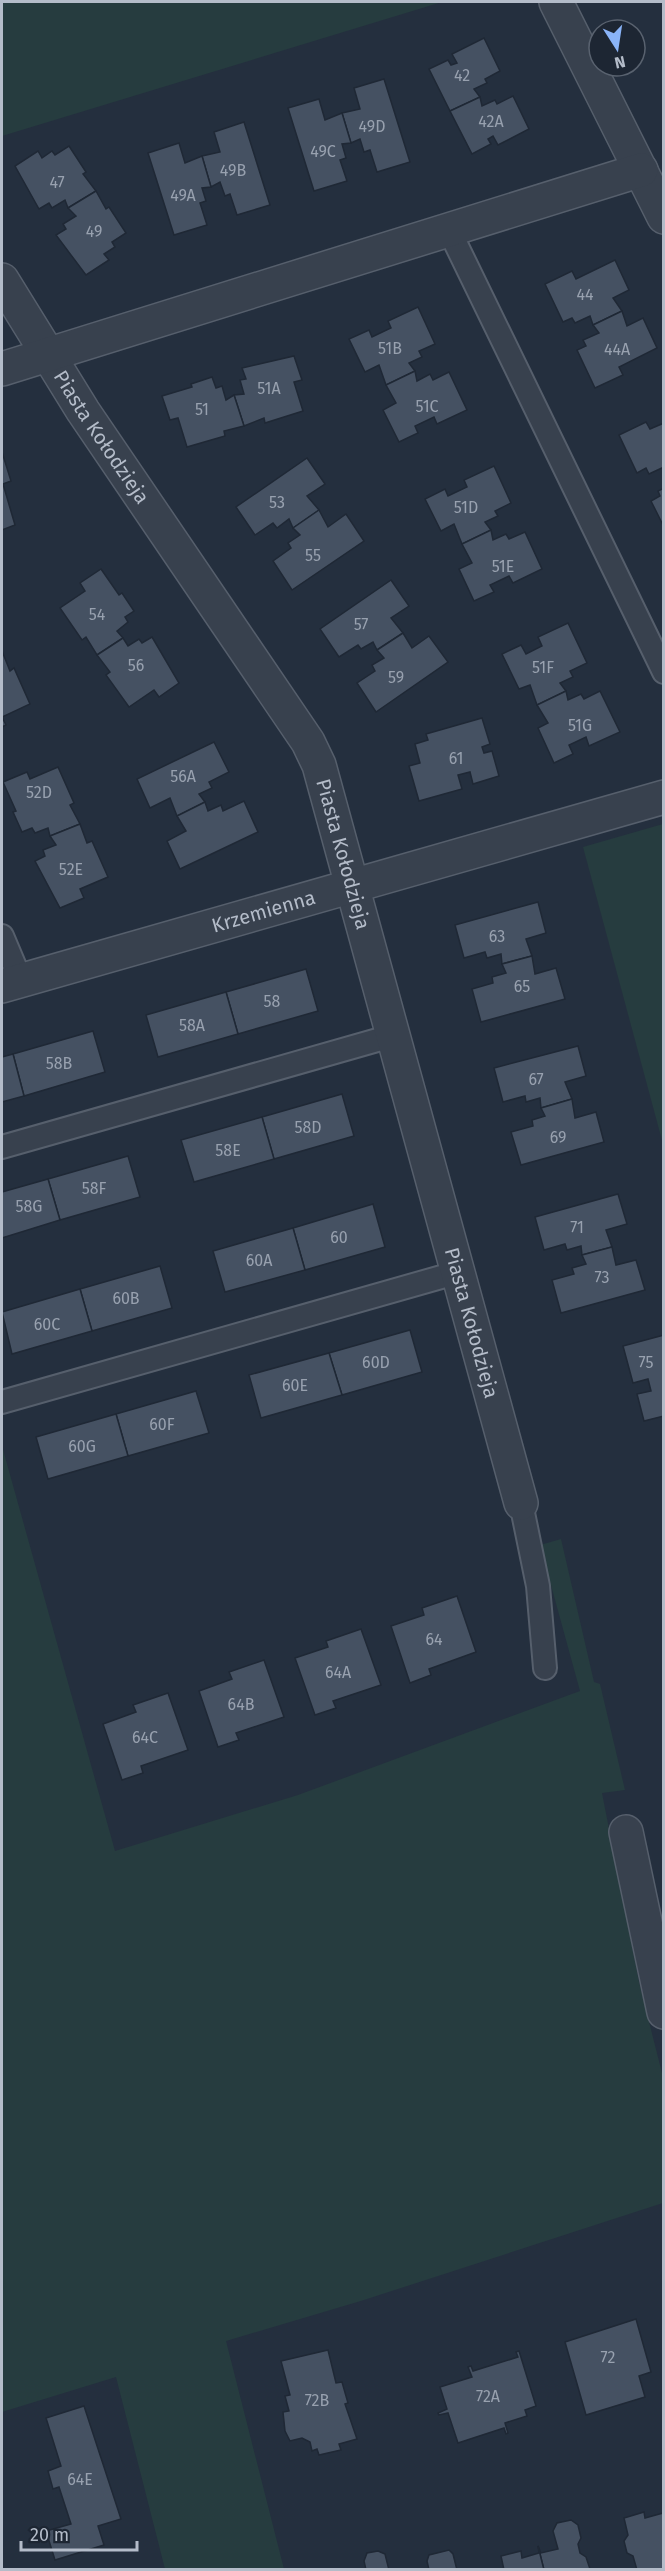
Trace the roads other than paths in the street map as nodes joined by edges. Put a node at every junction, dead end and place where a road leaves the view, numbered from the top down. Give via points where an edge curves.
1 (556, 2) edge
2 (641, 170) junction
3 (663, 217) edge
4 (450, 232) junction
5 (2, 280) edge
6 (49, 355) junction
7 (2, 369) edge
8 (663, 672) edge
9 (663, 796) edge
10 (352, 884) junction
11 (2, 936) edge
12 (11, 983) edge
13 (395, 1035) junction
14 (2, 1147) edge
15 (459, 1272) junction
16 (2, 1402) edge
17 (521, 1503) joint
18 (545, 1668) dead end
19 (626, 1832) dead end
20 (663, 2012) edge

1 - 2 street
2 - 3 street
2 - 4 street
4 - 6 street
4 - 8 lane
5 - 6 street, Piasta Kołodzieja
6 - 7 street
6 - 10 street, Piasta Kołodzieja via 308,742 319,765
9 - 10 street, Krzemienna
10 - 12 street, Krzemienna
10 - 13 street, Piasta Kołodzieja
11 - 12 lane
13 - 14 lane
13 - 15 street, Piasta Kołodzieja
15 - 16 lane
15 - 17 street, Piasta Kołodzieja
17 - 18 lane via 538,1586
19 - 20 street

